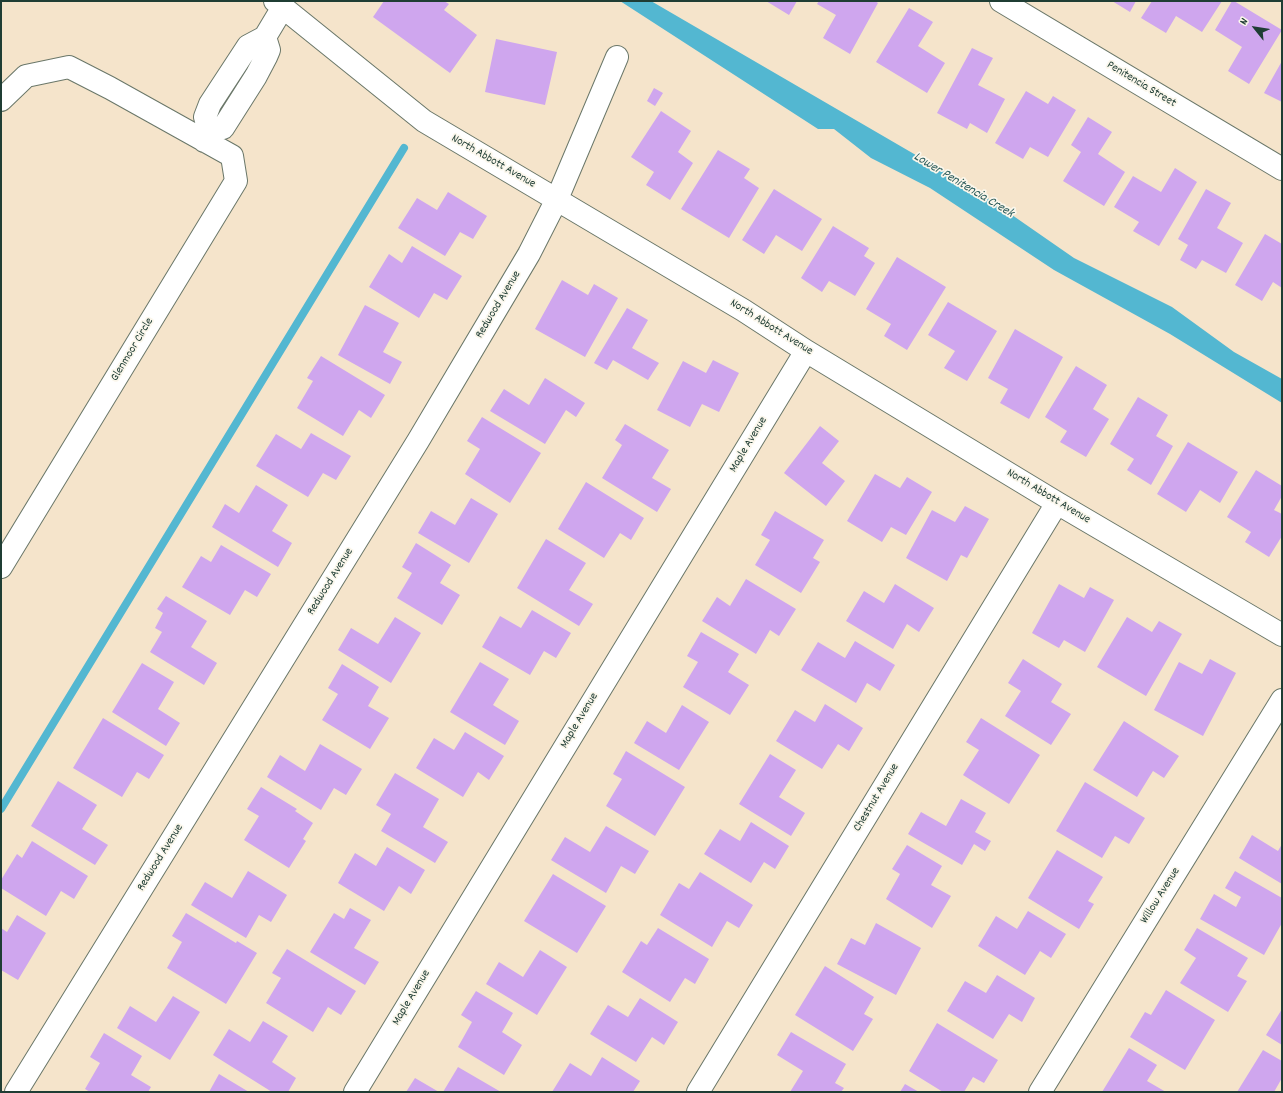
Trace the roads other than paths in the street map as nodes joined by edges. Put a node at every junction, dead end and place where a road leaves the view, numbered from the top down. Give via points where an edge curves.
1 (1001, 1) edge
2 (279, 4) edge
3 (617, 57) dead end
4 (1, 100) edge
5 (206, 136) junction
6 (1282, 169) edge
7 (557, 199) junction
8 (806, 350) junction
9 (1057, 503) junction
10 (1, 567) edge
11 (1282, 635) edge
12 (1282, 700) edge
13 (16, 1092) edge
14 (354, 1092) edge
15 (698, 1092) edge
16 (1040, 1092) edge

1 - 6 street, Penitencia Street
2 - 5 street via 265,37 248,46 210,104 205,117
2 - 7 street, North Abbott Avenue via 424,121
3 - 7 street, Redwood Avenue
4 - 5 street, Glenmoor Circle via 26,76 69,67
5 - 10 street, Glenmoor Circle via 232,156 236,181
7 - 8 street, North Abbott Avenue
7 - 13 street, Redwood Avenue via 529,254 418,441
8 - 9 street, North Abbott Avenue
8 - 14 street, Maple Avenue
9 - 11 street, North Abbott Avenue
9 - 15 street, Chestnut Avenue
12 - 16 street, Willow Avenue

